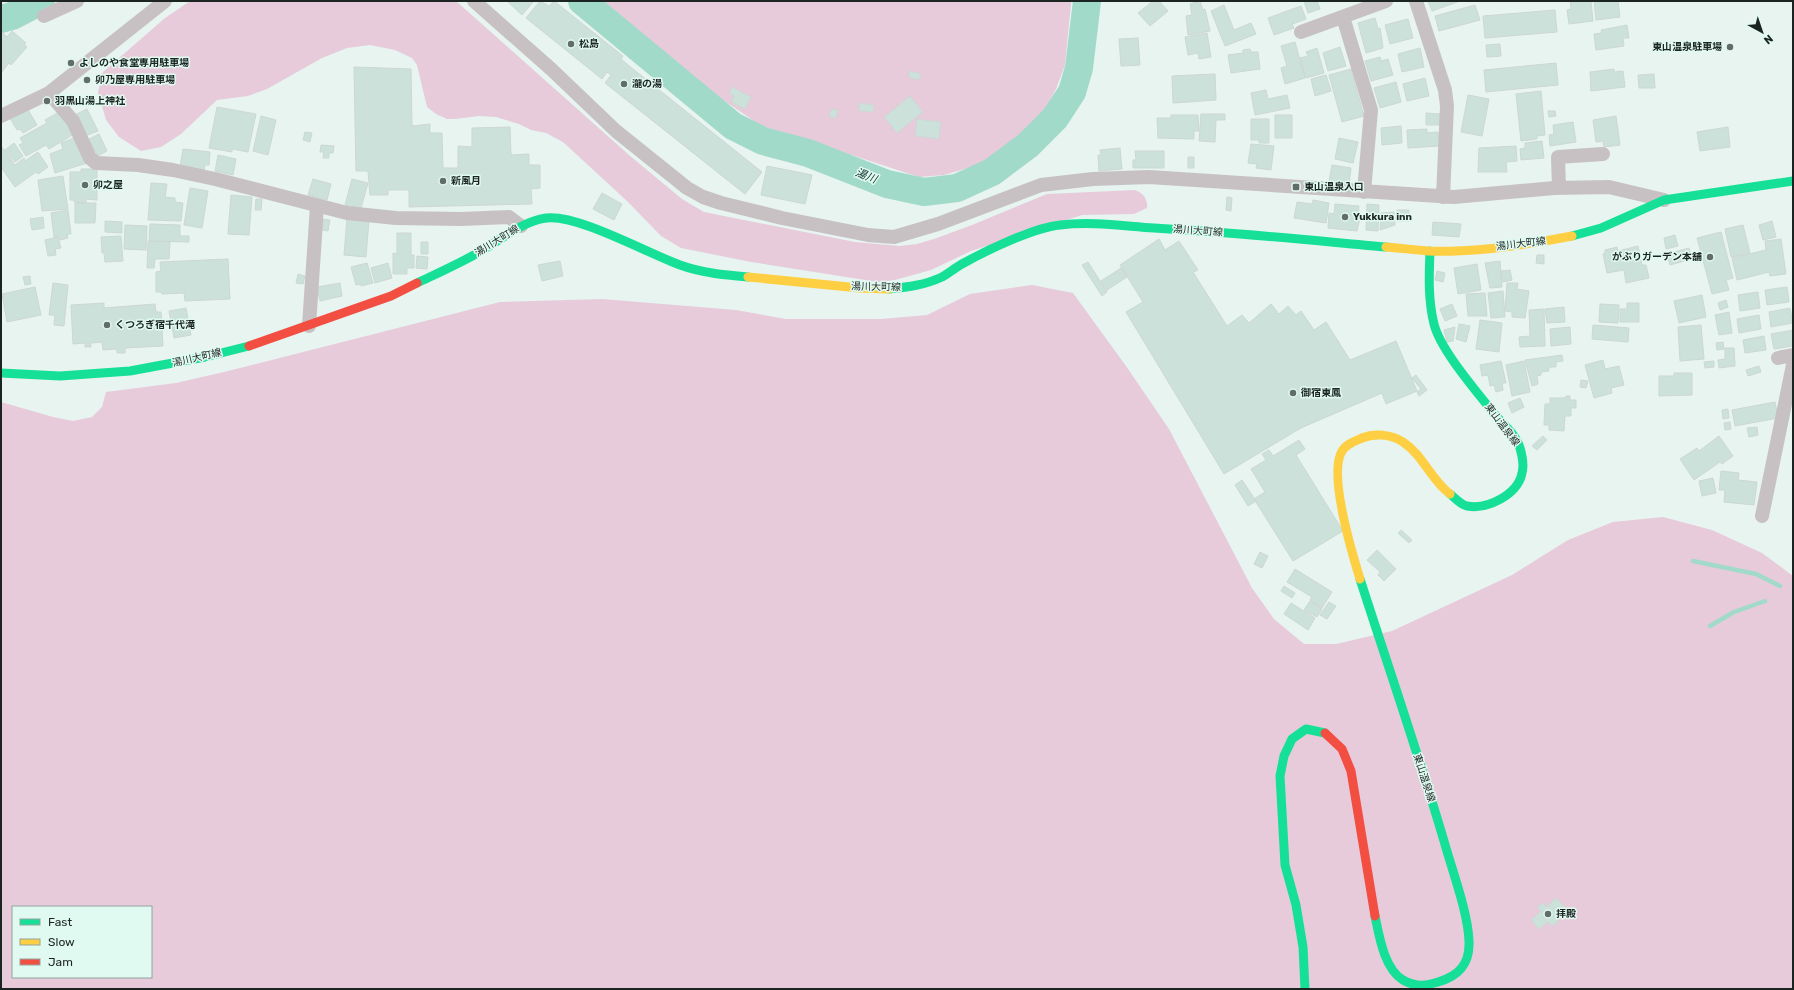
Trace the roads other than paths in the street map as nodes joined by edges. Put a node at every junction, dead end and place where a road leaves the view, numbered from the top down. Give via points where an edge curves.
1 (76, 1) edge
2 (165, 1) edge
3 (474, 1) edge
4 (1386, 1) edge
5 (1416, 1) edge
6 (44, 16) dead end
7 (1343, 17) junction
8 (1301, 32) dead end
9 (49, 93) junction
10 (1, 116) edge
11 (1603, 154) dead end
12 (1793, 181) edge
13 (1558, 188) junction
14 (1364, 192) junction
15 (1443, 197) junction
16 (1664, 200) junction
17 (317, 206) junction
18 (521, 226) junction
19 (1430, 251) junction
20 (309, 326) junction
21 (1793, 355) edge
22 (1778, 358) dead end
23 (1793, 365) edge
24 (1, 373) edge
25 (1762, 516) dead end
26 (1305, 989) edge

1 - 6 street
2 - 9 street
3 - 14 street via 616,131 687,188 721,203 782,218 894,237 938,224 1041,185 1093,179 1149,177
4 - 7 street
5 - 15 street via 1446,90
7 - 8 street
7 - 14 street via 1371,110
9 - 10 street
9 - 17 street via 73,121 90,158 96,163 173,170
11 - 13 street via 1558,157
12 - 16 main road, 湯川大町線
13 - 15 street
13 - 16 street via 1609,187
14 - 15 street
16 - 19 main road, 湯川大町線 via 1619,221 1580,235 1518,246
17 - 18 street via 347,213 396,218 461,220 509,217
17 - 20 street
18 - 19 main road, 湯川大町線 via 546,218 561,218 580,223 680,265 708,273 888,289 913,287 929,282 1005,244 1038,230 1060,225 1190,230
18 - 20 main road, 湯川大町線 via 475,255 391,296
19 - 26 main road, 東山温泉線 via 1428,294 1434,325 1444,346 1515,438 1520,448 1523,471 1520,480 1514,490 1496,501 1486,505 1466,506 1447,492 1412,449 1402,441 1384,435 1369,435 1352,442 1342,450 1337,474 1355,561 1426,781 1463,908 1469,940 1468,955 1462,968 1451,978 1425,986 1402,980 1390,966 1381,948 1351,771 1342,749 1326,733 1306,729 1292,739 1284,756 1280,776 1286,865 1303,947
20 - 24 main road, 湯川大町線 via 245,347 169,365 60,376
21 - 22 street
23 - 25 street

